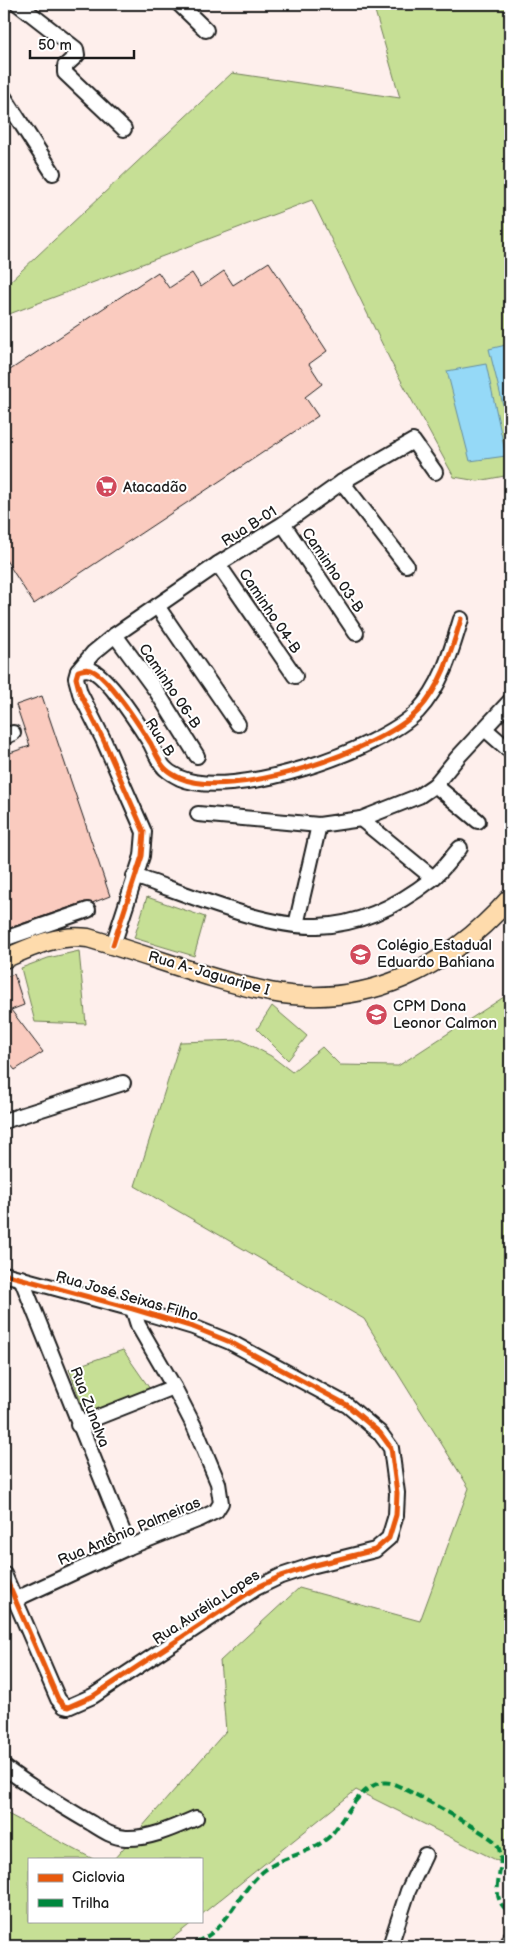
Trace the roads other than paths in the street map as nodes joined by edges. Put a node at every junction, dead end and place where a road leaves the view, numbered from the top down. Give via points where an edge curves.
1 (18, 4) edge
2 (179, 4) edge
3 (206, 30) dead end
4 (4, 97) edge
5 (124, 129) dead end
6 (53, 173) dead end
7 (435, 472) dead end
8 (342, 482) junction
9 (284, 524) junction
10 (218, 564) junction
11 (406, 565) dead end
12 (157, 606) junction
13 (461, 619) dead end
14 (356, 633) dead end
15 (115, 635) junction
16 (78, 671) junction
17 (295, 676) dead end
18 (510, 701) edge
19 (238, 724) dead end
20 (485, 729) junction
21 (510, 751) edge
22 (197, 756) dead end
23 (435, 785) junction
24 (198, 814) dead end
25 (361, 819) junction
26 (478, 820) dead end
27 (319, 825) junction
28 (460, 848) dead end
29 (134, 876) junction
30 (433, 878) junction
31 (510, 898) edge
32 (88, 910) dead end
33 (296, 925) junction
34 (4, 939) edge
35 (113, 945) junction
36 (4, 959) edge
37 (123, 1083) dead end
38 (4, 1121) edge
39 (4, 1274) edge
40 (21, 1278) junction
41 (133, 1309) junction
42 (174, 1387) junction
43 (347, 1405) joint
44 (78, 1425) junction
45 (129, 1547) junction
46 (4, 1574) edge
47 (14, 1600) junction
48 (4, 1767) edge
49 (196, 1818) dead end
50 (425, 1855) dead end
51 (510, 1938) edge
52 (390, 1946) edge
53 (506, 1946) edge

1 - 5 street via 76,48 77,56 65,66 65,73
2 - 3 street
4 - 6 street
7 - 8 street, Rua B-01 via 413,441
8 - 9 street, Rua B-01
8 - 11 street
9 - 10 street, Rua B-01
9 - 14 street, Caminho 03-B
10 - 12 street, Rua B-01
10 - 17 street, Caminho 04-B
12 - 15 street, Rua B-01
12 - 19 street
13 - 16 street, Rua B via 439,682 418,711 387,735 299,770 252,780 191,782 166,769 106,681 94,671 85,668
15 - 16 street, Rua B-01
15 - 22 street, Caminho 06-B via 157,692
16 - 29 street via 76,678 80,693 144,832 142,856
18 - 20 street
20 - 21 street
20 - 23 street
23 - 25 street via 419,796
23 - 26 street
24 - 27 street
25 - 27 street
25 - 30 street
27 - 33 street
28 - 30 street
29 - 33 street via 267,920
29 - 35 street
30 - 33 street via 398,903 372,915 317,926
31 - 35 main road, Rua A- Jaguaripe I via 484,926 442,959 392,983 341,994 317,996 271,992
32 - 34 street
35 - 36 main road, Rua A- Jaguaripe I via 75,936 42,943
37 - 38 street
39 - 40 street, Rua José Seixas Filho
40 - 41 street, Rua José Seixas Filho
40 - 44 street, Rua Zunalva
41 - 42 street, Rua Antônio Palmeiras via 147,1342
41 - 43 street, Rua José Seixas Filho via 230,1342
42 - 44 street
42 - 45 street, Rua Antônio Palmeiras via 218,1483 221,1503 216,1511 200,1519
43 - 47 street, Rua Aurélia Lopes via 380,1433 391,1448 397,1493 396,1515 389,1538 375,1550 311,1566 256,1588 93,1696 68,1707 58,1699
44 - 45 street, Rua Zunalva
45 - 47 street, Rua Antônio Palmeiras
46 - 47 street, Rua Aurélia Lopes
48 - 49 street via 52,1802 108,1834 136,1837
50 - 52 street via 408,1891
51 - 53 street

